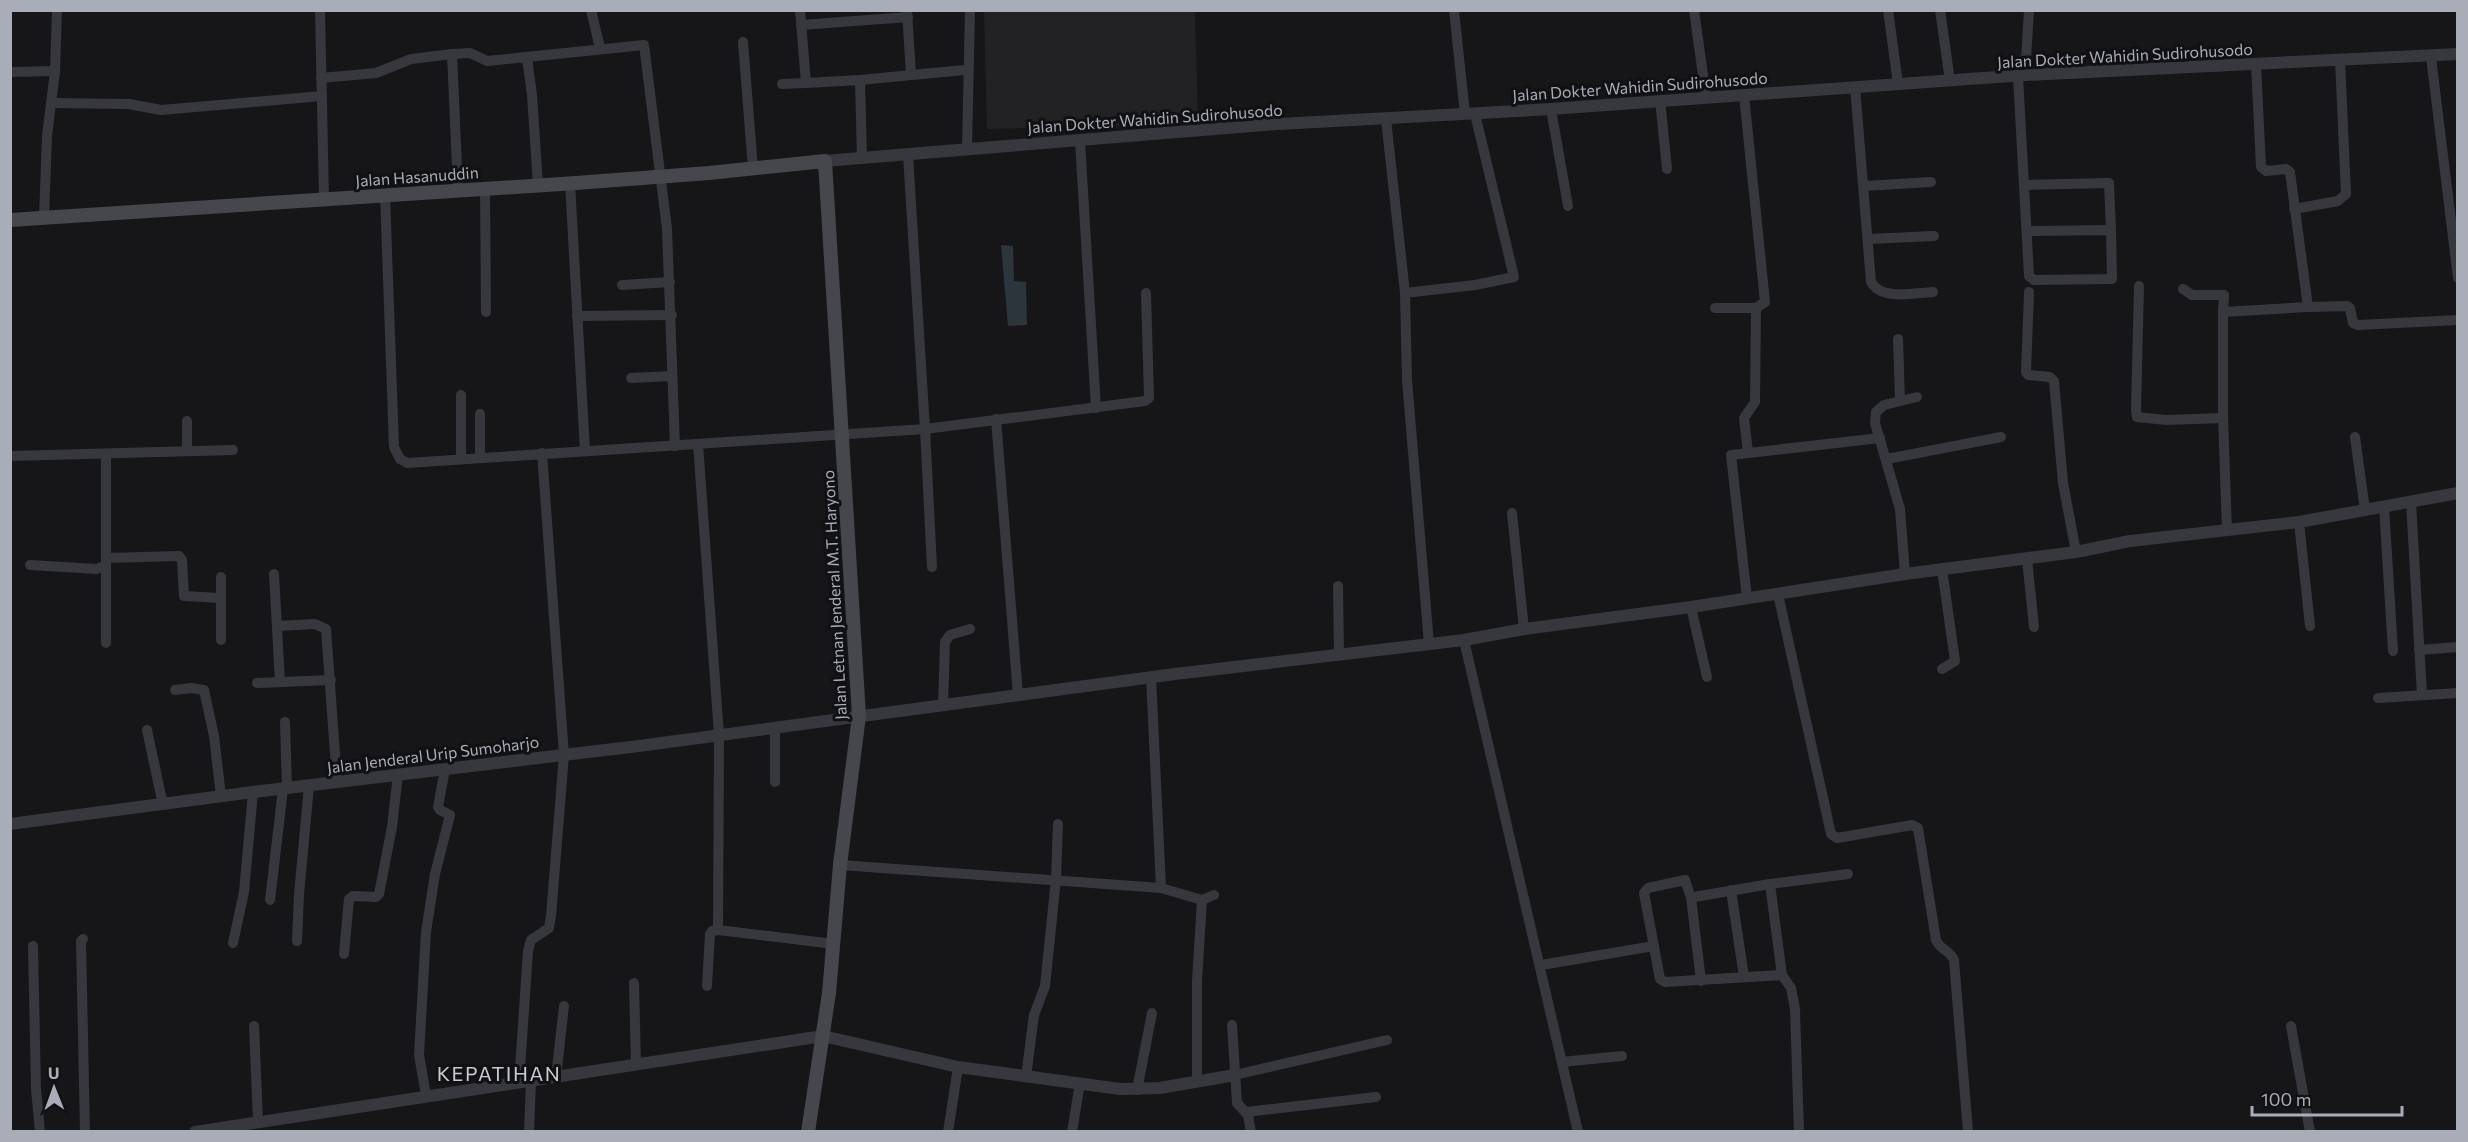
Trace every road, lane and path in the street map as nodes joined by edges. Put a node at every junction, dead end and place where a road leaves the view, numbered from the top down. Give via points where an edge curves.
1 (57, 10) edge
2 (320, 10) edge
3 (591, 10) edge
4 (800, 10) edge
5 (970, 10) edge
6 (1454, 10) edge
7 (1694, 10) edge
8 (1888, 10) edge
9 (1940, 10) edge
10 (2029, 10) edge
11 (907, 14) edge
12 (850, 16) edge
13 (801, 25) junction
14 (744, 42) dead end
15 (600, 48) junction
16 (452, 54) junction
17 (2457, 54) edge
18 (2432, 57) junction
19 (526, 58) junction
20 (2340, 60) junction
21 (2256, 65) junction
22 (964, 70) dead end
23 (55, 71) junction
24 (10, 72) edge
25 (911, 74) junction
26 (2021, 76) junction
27 (321, 78) junction
28 (860, 80) junction
29 (1950, 81) junction
30 (806, 82) junction
31 (782, 84) dead end
32 (1898, 84) junction
33 (1855, 87) junction
34 (1744, 95) junction
35 (322, 96) junction
36 (1706, 97) junction
37 (1660, 100) junction
38 (51, 103) junction
39 (1551, 109) junction
40 (1470, 114) junction
41 (1386, 119) junction
42 (1080, 141) junction
43 (967, 148) junction
44 (908, 155) junction
45 (862, 159) junction
46 (825, 161) junction
47 (753, 169) junction
48 (1667, 170) dead end
49 (660, 176) junction
50 (1931, 182) dead end
51 (570, 183) junction
52 (538, 185) junction
53 (2026, 185) junction
54 (1864, 186) junction
55 (485, 188) junction
56 (458, 190) junction
57 (385, 194) junction
58 (324, 199) junction
59 (1568, 206) dead end
60 (2294, 209) junction
61 (44, 218) junction
62 (10, 220) edge
63 (2111, 230) junction
64 (2027, 231) junction
65 (1934, 236) dead end
66 (1868, 239) junction
67 (2457, 278) edge
68 (670, 282) junction
69 (622, 285) dead end
70 (2139, 286) dead end
71 (2183, 289) dead end
72 (1933, 292) dead end
73 (2029, 292) dead end
74 (1146, 293) dead end
75 (1405, 293) junction
76 (2308, 307) junction
77 (1715, 308) dead end
78 (1756, 308) junction
79 (486, 312) dead end
80 (2223, 312) junction
81 (672, 315) junction
82 (577, 316) junction
83 (2457, 320) edge
84 (1898, 339) dead end
85 (672, 376) junction
86 (631, 378) dead end
87 (461, 395) dead end
88 (1917, 397) dead end
89 (1900, 400) junction
90 (1096, 408) junction
91 (480, 414) dead end
92 (2223, 418) junction
93 (996, 419) junction
94 (187, 420) dead end
95 (926, 429) junction
96 (841, 433) junction
97 (2001, 437) dead end
98 (2355, 437) dead end
99 (1880, 438) junction
100 (698, 444) junction
101 (675, 446) junction
102 (233, 450) dead end
103 (187, 451) junction
104 (585, 451) junction
105 (1748, 452) junction
106 (542, 453) junction
107 (105, 454) junction
108 (10, 456) edge
109 (480, 458) junction
110 (461, 459) junction
111 (1887, 459) junction
112 (2457, 493) edge
113 (2411, 502) junction
114 (2384, 506) junction
115 (2365, 510) junction
116 (1512, 513) dead end
117 (2299, 522) junction
118 (2227, 531) junction
119 (2076, 552) junction
120 (2027, 559) junction
121 (106, 561) junction
122 (30, 565) dead end
123 (932, 567) dead end
124 (1942, 569) junction
125 (274, 574) dead end
126 (1905, 574) junction
127 (221, 577) dead end
128 (1338, 586) dead end
129 (1779, 594) junction
130 (221, 598) junction
131 (1747, 598) junction
132 (1691, 607) junction
133 (277, 626) junction
134 (2310, 626) dead end
135 (2034, 627) dead end
136 (970, 629) dead end
137 (1524, 629) junction
138 (1464, 639) junction
139 (221, 640) dead end
140 (106, 644) dead end
141 (1429, 644) junction
142 (2457, 647) edge
143 (2419, 650) junction
144 (2393, 651) dead end
145 (1339, 655) junction
146 (1942, 669) dead end
147 (1151, 677) junction
148 (1707, 677) dead end
149 (331, 680) junction
150 (280, 682) junction
151 (257, 683) dead end
152 (175, 690) dead end
153 (2457, 693) edge
154 (1018, 695) junction
155 (2422, 695) junction
156 (2378, 698) dead end
157 (943, 706) junction
158 (859, 716) junction
159 (285, 722) dead end
160 (775, 728) junction
161 (147, 730) dead end
162 (719, 735) junction
163 (564, 755) junction
164 (446, 769) junction
165 (398, 774) junction
166 (775, 782) dead end
167 (337, 783) junction
168 (309, 786) junction
169 (285, 789) junction
170 (253, 792) junction
171 (222, 796) junction
172 (164, 805) junction
173 (10, 824) edge
174 (1058, 824) dead end
175 (840, 864) junction
176 (1848, 874) dead end
177 (1056, 879) junction
178 (1770, 884) junction
179 (1161, 888) junction
180 (1731, 890) junction
181 (1214, 895) dead end
182 (1691, 897) junction
183 (270, 900) dead end
184 (1202, 900) junction
185 (718, 930) junction
186 (83, 939) dead end
187 (297, 941) dead end
188 (233, 943) dead end
189 (834, 944) junction
190 (33, 946) dead end
191 (1654, 946) junction
192 (345, 954) dead end
193 (1541, 965) junction
194 (1782, 975) junction
195 (1744, 977) junction
196 (1701, 981) junction
197 (634, 983) dead end
198 (707, 986) dead end
199 (564, 1006) dead end
200 (1152, 1013) dead end
201 (1232, 1025) dead end
202 (254, 1026) dead end
203 (2291, 1026) dead end
204 (823, 1036) junction
205 (1387, 1040) dead end
206 (1622, 1056) dead end
207 (1562, 1062) junction
208 (636, 1065) junction
209 (958, 1067) junction
210 (1235, 1075) junction
211 (556, 1077) junction
212 (1026, 1077) junction
213 (525, 1082) junction
214 (1197, 1082) junction
215 (1080, 1083) junction
216 (1137, 1090) junction
217 (426, 1095) junction
218 (1376, 1097) dead end
219 (1246, 1112) junction
220 (258, 1121) junction
221 (40, 1131) edge
222 (85, 1131) edge
223 (195, 1131) edge
224 (529, 1131) edge
225 (808, 1131) edge
226 (948, 1131) edge
227 (1072, 1131) edge
228 (1251, 1131) edge
229 (1578, 1131) edge
230 (1799, 1131) edge
231 (1968, 1131) edge
232 (2310, 1131) edge

1 - 23 street
2 - 27 street
3 - 15 street
4 - 13 street
5 - 43 street
6 - 40 street
7 - 36 street
8 - 32 street
9 - 29 street
10 - 26 street
11 - 12 street
11 - 25 street
12 - 13 street
13 - 30 street
14 - 47 street
15 - 19 street
15 - 49 street via 645,46
16 - 19 street via 470,53 487,61
16 - 27 street via 411,59 376,73
16 - 56 street
17 - 18 street, Jalan Dokter Wahidin Sudirohusodo
18 - 20 street, Jalan Dokter Wahidin Sudirohusodo
18 - 67 street
19 - 52 street
20 - 21 street, Jalan Dokter Wahidin Sudirohusodo
20 - 60 street via 2346,194 2338,201
21 - 26 street, Jalan Dokter Wahidin Sudirohusodo
21 - 60 street via 2261,166 2266,171 2288,170
22 - 25 street
23 - 24 street
23 - 38 street
25 - 28 street
26 - 29 street, Jalan Dokter Wahidin Sudirohusodo
26 - 53 street
27 - 35 street
28 - 30 street
28 - 45 street
29 - 32 street, Jalan Dokter Wahidin Sudirohusodo
30 - 31 street
32 - 33 street, Jalan Dokter Wahidin Sudirohusodo
33 - 34 street, Jalan Dokter Wahidin Sudirohusodo
33 - 54 street
34 - 36 street, Jalan Dokter Wahidin Sudirohusodo
34 - 78 street via 1766,302
35 - 38 street via 161,110 129,104
35 - 58 street
36 - 37 street, Jalan Dokter Wahidin Sudirohusodo
37 - 39 street, Jalan Dokter Wahidin Sudirohusodo
37 - 48 street
38 - 61 street
39 - 40 street, Jalan Dokter Wahidin Sudirohusodo
39 - 59 street
40 - 41 street, Jalan Dokter Wahidin Sudirohusodo
40 - 75 street via 1514,277
41 - 42 street, Jalan Dokter Wahidin Sudirohusodo
41 - 75 street
42 - 43 street, Jalan Dokter Wahidin Sudirohusodo
42 - 90 street
43 - 44 street, Jalan Dokter Wahidin Sudirohusodo
44 - 45 street, Jalan Dokter Wahidin Sudirohusodo
44 - 95 street
45 - 46 street, Jalan Dokter Wahidin Sudirohusodo
46 - 47 main road, Jalan Hasanuddin
46 - 96 main road, Jalan Letnan Jenderal M.T. Haryono
47 - 49 main road, Jalan Hasanuddin
49 - 51 main road, Jalan Hasanuddin
49 - 68 street
50 - 54 street
51 - 52 main road, Jalan Hasanuddin
51 - 82 street
52 - 55 main road, Jalan Hasanuddin
53 - 63 street via 2109,183
53 - 64 street
54 - 66 street
55 - 56 main road, Jalan Hasanuddin
55 - 79 street
56 - 57 main road, Jalan Hasanuddin
57 - 58 main road, Jalan Hasanuddin
57 - 110 street via 396,454 407,463
58 - 61 main road, Jalan Hasanuddin
60 - 76 street
61 - 62 main road, Jalan Hasanuddin
63 - 64 street
63 - 64 street via 2112,279 2034,280 2029,276
65 - 66 street
66 - 72 street via 1874,288 1886,293
68 - 69 street
68 - 81 street
70 - 92 street via 2138,417
71 - 80 street via 2192,295 2224,296
73 - 119 street via 2026,372 2054,381 2063,483
74 - 90 street via 1149,398
75 - 141 street via 1407,381
76 - 80 street
76 - 83 street via 2347,306 2353,323 2358,325
77 - 78 street
78 - 105 street via 1755,402 1744,418
80 - 92 street
81 - 82 street
81 - 85 street
82 - 104 street
84 - 89 street
85 - 86 street
85 - 101 street
87 - 110 street
88 - 89 street
89 - 99 street via 1876,412
90 - 93 street
91 - 109 street
92 - 118 street
93 - 95 street
93 - 154 street
94 - 103 street
95 - 96 street
95 - 123 street
96 - 100 street
96 - 158 main road, Jalan Letnan Jenderal M.T. Haryono
97 - 111 street
98 - 115 street
99 - 105 street
99 - 111 street
100 - 101 street
100 - 162 street
101 - 104 street
102 - 103 street
103 - 107 street
104 - 106 street
105 - 131 street via 1732,453 1731,457
106 - 109 street
106 - 163 street
107 - 108 street
107 - 121 street
109 - 110 street
111 - 126 street via 1900,509
112 - 113 street, Jalan Jenderal Urip Sumoharjo
113 - 114 street, Jalan Jenderal Urip Sumoharjo
113 - 143 street
114 - 115 street, Jalan Jenderal Urip Sumoharjo
114 - 144 street
115 - 117 street, Jalan Jenderal Urip Sumoharjo
116 - 137 street
117 - 118 street, Jalan Jenderal Urip Sumoharjo
117 - 134 street
118 - 119 street, Jalan Jenderal Urip Sumoharjo via 2130,541
119 - 120 street, Jalan Jenderal Urip Sumoharjo
120 - 124 street, Jalan Jenderal Urip Sumoharjo
120 - 135 street
121 - 122 street via 97,569
121 - 130 street via 179,556 184,596
121 - 140 street
124 - 126 street, Jalan Jenderal Urip Sumoharjo
124 - 146 street via 1955,661
125 - 133 street
126 - 129 street, Jalan Jenderal Urip Sumoharjo
127 - 130 street
128 - 145 street
129 - 131 street, Jalan Jenderal Urip Sumoharjo
129 - 231 street via 1831,834 1837,838 1912,825 1918,828 1936,940 1954,960
130 - 139 street
131 - 132 street, Jalan Jenderal Urip Sumoharjo
132 - 137 street, Jalan Jenderal Urip Sumoharjo
132 - 148 street
133 - 149 street via 315,624 326,629
133 - 150 street
136 - 157 street via 950,635 945,642
137 - 138 street, Jalan Jenderal Urip Sumoharjo
138 - 141 street, Jalan Jenderal Urip Sumoharjo
138 - 193 street
141 - 145 street, Jalan Jenderal Urip Sumoharjo
142 - 143 street
143 - 155 street
145 - 147 street, Jalan Jenderal Urip Sumoharjo
147 - 154 street, Jalan Jenderal Urip Sumoharjo
147 - 179 street
149 - 150 street
149 - 167 street
150 - 151 street
152 - 171 street via 204,690
153 - 155 street
154 - 157 street, Jalan Jenderal Urip Sumoharjo
155 - 156 street
157 - 158 street, Jalan Jenderal Urip Sumoharjo
158 - 160 street, Jalan Jenderal Urip Sumoharjo
158 - 175 main road, Jalan Letnan Jenderal M.T. Haryono
159 - 169 street
160 - 162 street, Jalan Jenderal Urip Sumoharjo
160 - 166 street
161 - 172 street
162 - 163 street, Jalan Jenderal Urip Sumoharjo
162 - 185 street
163 - 164 street, Jalan Jenderal Urip Sumoharjo
163 - 213 street via 549,928 531,939 528,951
164 - 165 street, Jalan Jenderal Urip Sumoharjo
164 - 217 street via 438,807 450,815 426,932 419,1055
165 - 167 street, Jalan Jenderal Urip Sumoharjo
165 - 192 street via 379,894 350,899
167 - 168 street, Jalan Jenderal Urip Sumoharjo
168 - 169 street, Jalan Jenderal Urip Sumoharjo
168 - 187 street
169 - 170 street, Jalan Jenderal Urip Sumoharjo
169 - 183 street
170 - 171 street, Jalan Jenderal Urip Sumoharjo
170 - 188 street via 244,892
171 - 172 street, Jalan Jenderal Urip Sumoharjo
172 - 173 street, Jalan Jenderal Urip Sumoharjo
174 - 177 street
175 - 177 street
175 - 189 main road, Jalan Letnan Jenderal M.T. Haryono
176 - 178 street
177 - 179 street
177 - 212 street via 1045,986 1034,1015
178 - 180 street
178 - 194 street
179 - 184 street
180 - 182 street
180 - 195 street
181 - 184 street
182 - 191 street via 1684,880 1645,890
182 - 196 street
184 - 214 street
185 - 189 street
185 - 198 street via 710,934
186 - 222 street
189 - 204 main road, Jalan Letnan Jenderal M.T. Haryono
190 - 221 street
191 - 193 street
191 - 196 street via 1662,981
193 - 207 street
194 - 195 street
194 - 230 street via 1791,988 1795,1009
195 - 196 street
197 - 208 street
199 - 211 street
200 - 216 street
201 - 210 street
202 - 220 street
203 - 232 street
204 - 208 street
204 - 209 street
204 - 225 main road, Jalan Letnan Jenderal M.T. Haryono
205 - 210 street
206 - 207 street
207 - 229 street
208 - 211 street
209 - 212 street
209 - 226 street
210 - 214 street
210 - 219 street via 1237,1102
211 - 213 street
212 - 215 street
213 - 217 street
213 - 224 street
214 - 216 street
215 - 216 street
215 - 227 street
217 - 220 street
218 - 219 street
219 - 228 street
220 - 223 street

